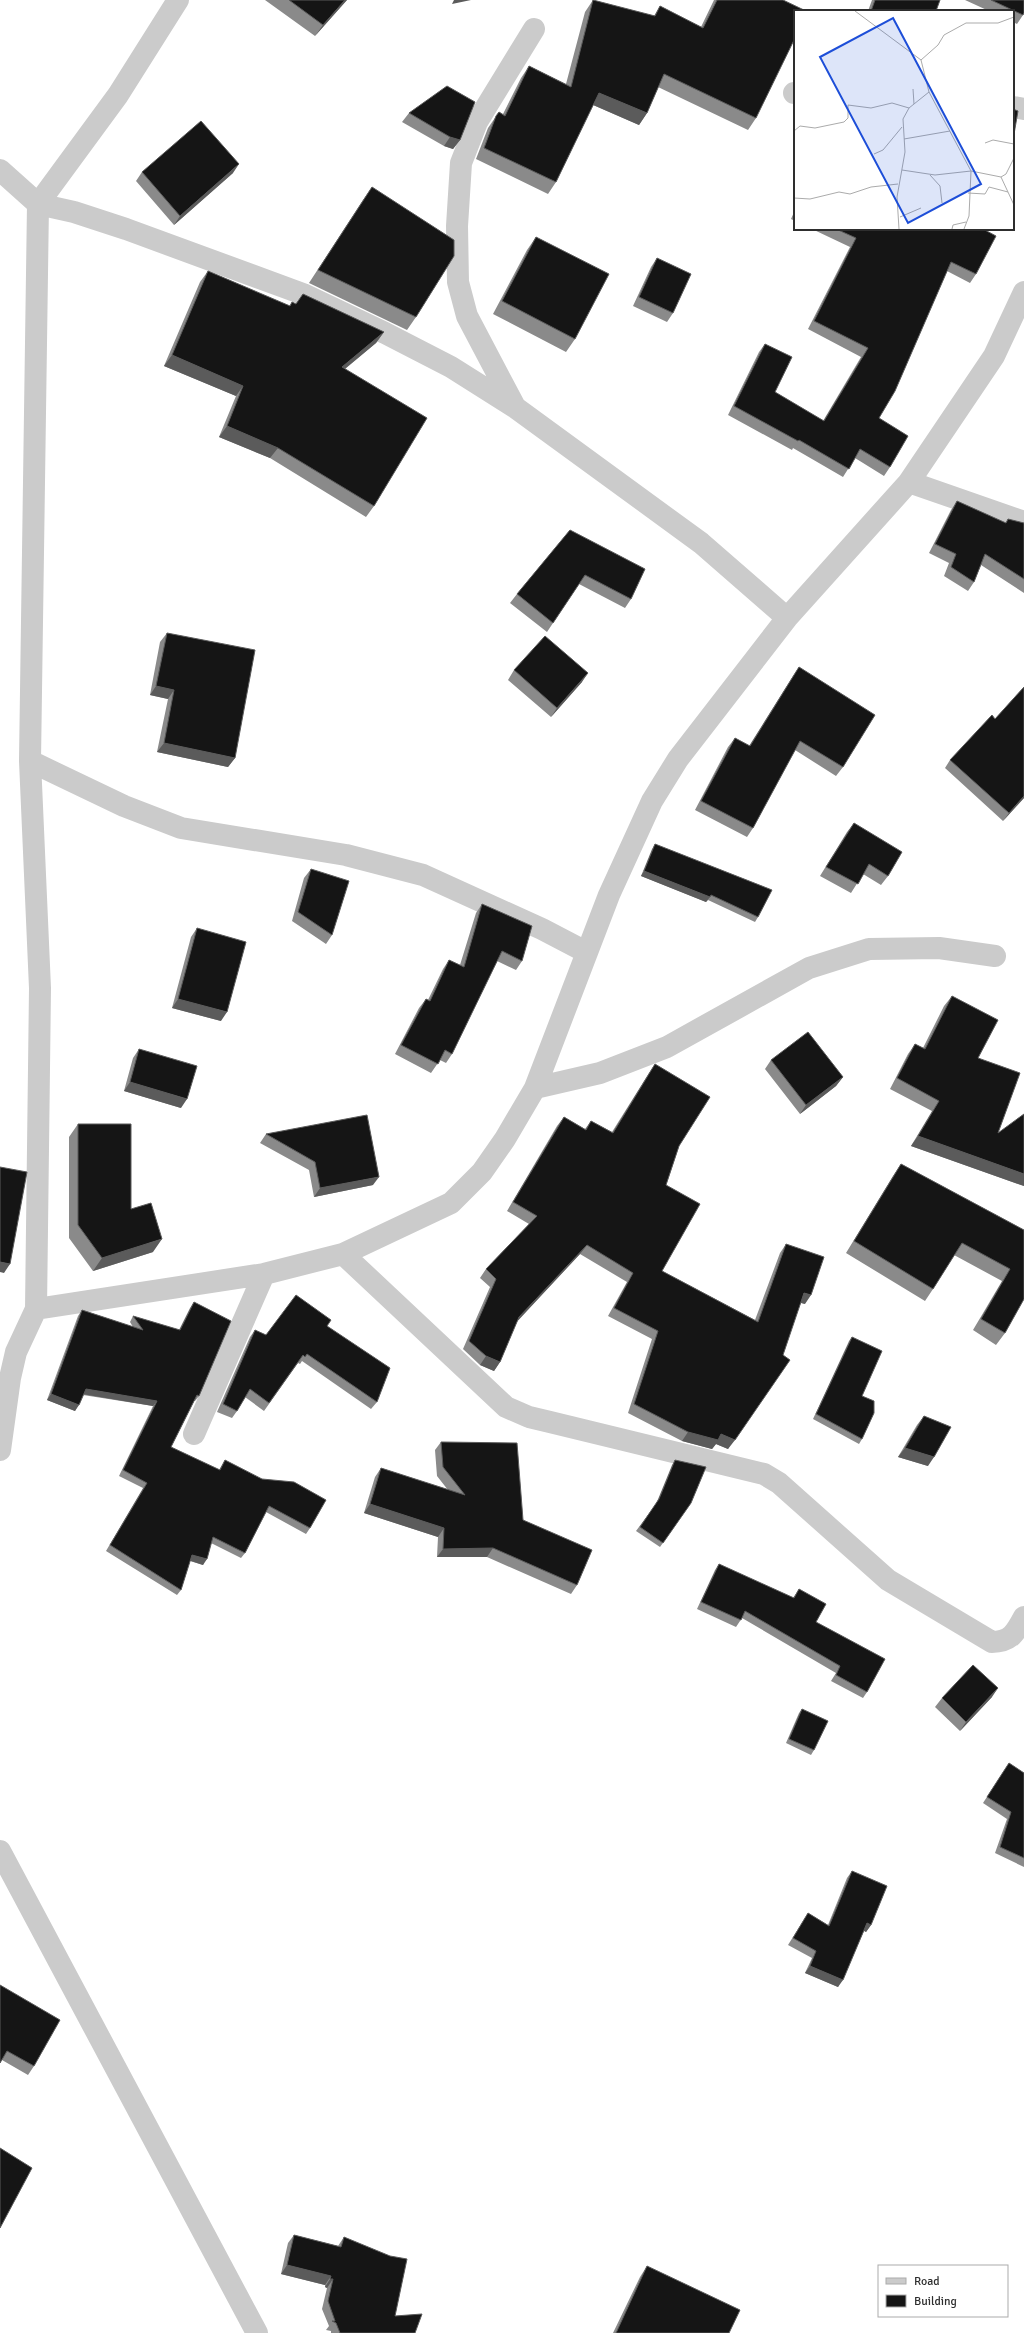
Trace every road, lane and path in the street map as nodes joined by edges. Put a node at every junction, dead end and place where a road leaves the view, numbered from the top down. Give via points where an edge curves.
1 (178, 0) edge
2 (534, 29) dead end
3 (1014, 107) edge
4 (1024, 110) edge
5 (0, 170) edge
6 (38, 204) junction
7 (1024, 292) edge
8 (516, 408) junction
9 (909, 482) junction
10 (1024, 522) edge
11 (787, 618) junction
12 (30, 761) junction
13 (586, 952) junction
14 (995, 956) dead end
15 (535, 1088) junction
16 (342, 1254) junction
17 (264, 1274) junction
18 (36, 1309) junction
19 (194, 1434) dead end
20 (0, 1450) edge
21 (1024, 1617) edge
22 (0, 1851) edge
23 (257, 2333) edge

1 - 6 street via 118,95
2 - 8 street via 477,122 461,163 457,226 458,282 467,316
3 - 4 street
5 - 6 street
6 - 8 street via 74,212 126,229 302,294 451,367
6 - 12 street
7 - 9 street via 994,356
8 - 11 street via 701,542
9 - 10 street
9 - 11 street
11 - 13 street via 706,720 652,801
12 - 13 street via 124,806 181,828 346,855 423,874
12 - 18 street via 40,988
13 - 15 street
14 - 15 street via 939,948 869,949 809,968 667,1048 600,1073
15 - 16 street via 482,1172 451,1203
16 - 17 street
16 - 21 street via 506,1407 529,1417 764,1474 779,1483 888,1580 992,1642 1003,1642 1015,1634
17 - 18 street
17 - 19 street
18 - 20 street via 14,1358
22 - 23 street

